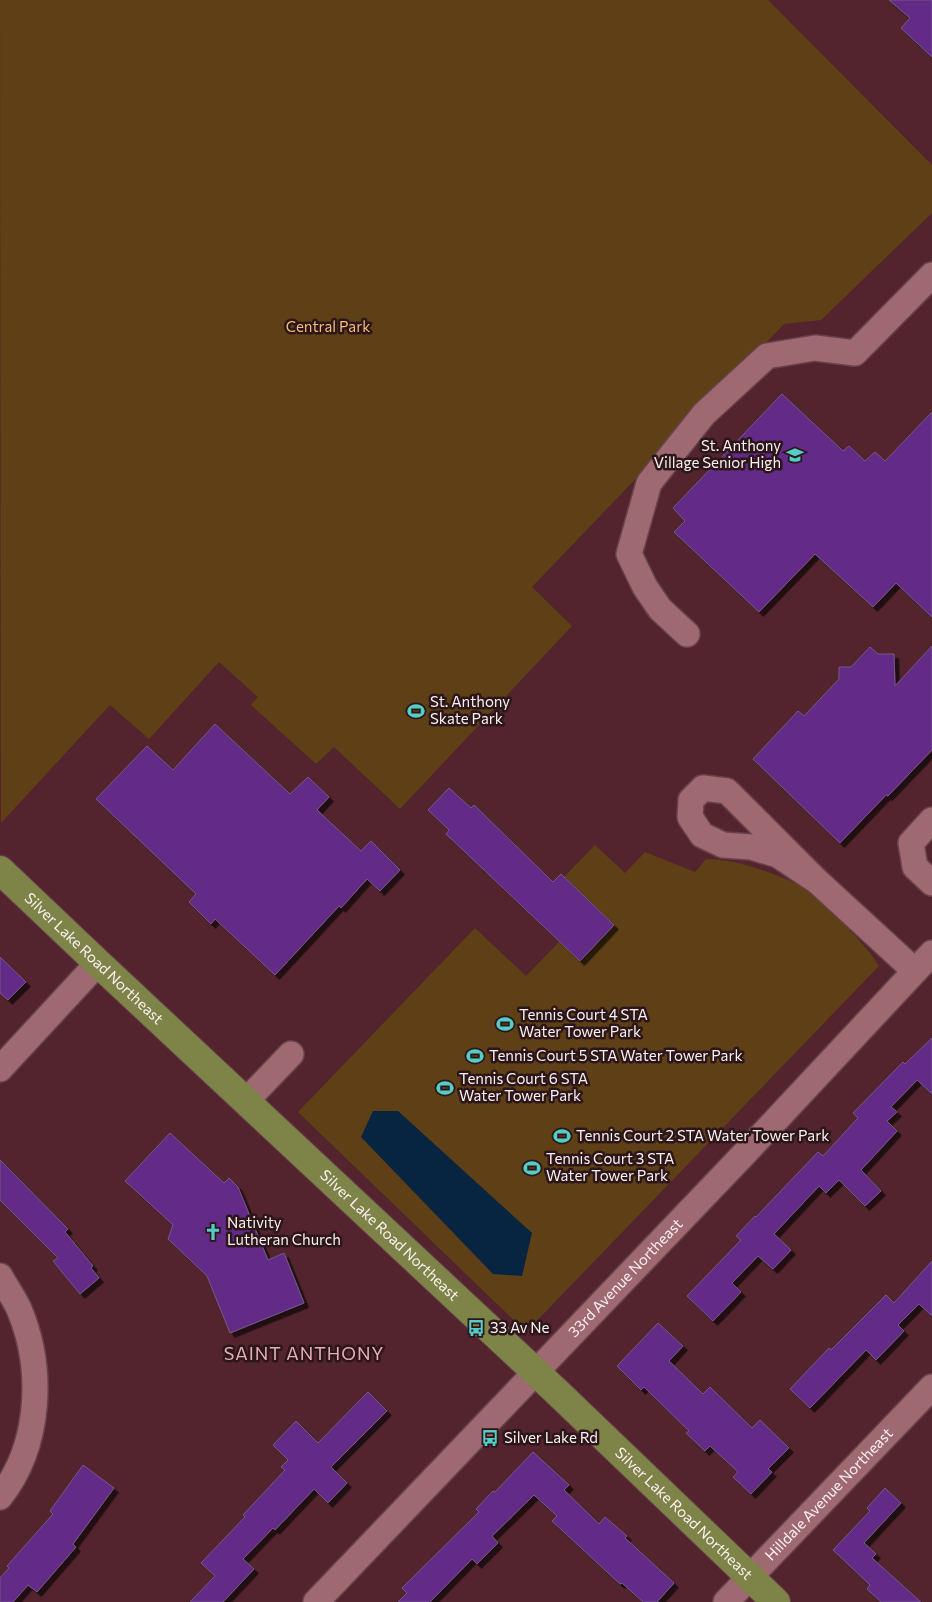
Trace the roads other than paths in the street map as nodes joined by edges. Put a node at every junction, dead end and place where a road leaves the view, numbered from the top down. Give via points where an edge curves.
1 (932, 276) edge
2 (687, 634) dead end
3 (932, 820) edge
4 (0, 870) edge
5 (817, 881) junction
6 (932, 883) edge
7 (932, 953) edge
8 (98, 963) junction
9 (915, 971) junction
10 (291, 1054) dead end
11 (0, 1069) edge
12 (246, 1100) junction
13 (0, 1276) edge
14 (536, 1372) junction
15 (932, 1387) edge
16 (0, 1497) edge
17 (750, 1578) junction
18 (316, 1602) edge
19 (726, 1602) edge
20 (776, 1602) edge

1 - 2 street via 855,353 815,348 767,356 704,414 649,483 629,554 660,609
3 - 6 street via 910,843 915,867
4 - 8 main road, Silver Lake Road Northeast
5 - 5 street via 778,855 751,847 723,845 702,835 690,817 691,800 704,788 726,791
5 - 9 street
7 - 9 street, 33rd Avenue Northeast
8 - 11 street
8 - 12 main road, Silver Lake Road Northeast
9 - 14 street, 33rd Avenue Northeast
10 - 12 street
12 - 14 main road, Silver Lake Road Northeast
13 - 16 street via 19,1308 31,1345 35,1384 33,1421 21,1460
14 - 17 main road, Silver Lake Road Northeast
14 - 18 street, 33rd Avenue Northeast
15 - 17 street, Hilldale Avenue Northeast
17 - 19 street, Hilldale Avenue Northeast
17 - 20 main road, Silver Lake Road Northeast

